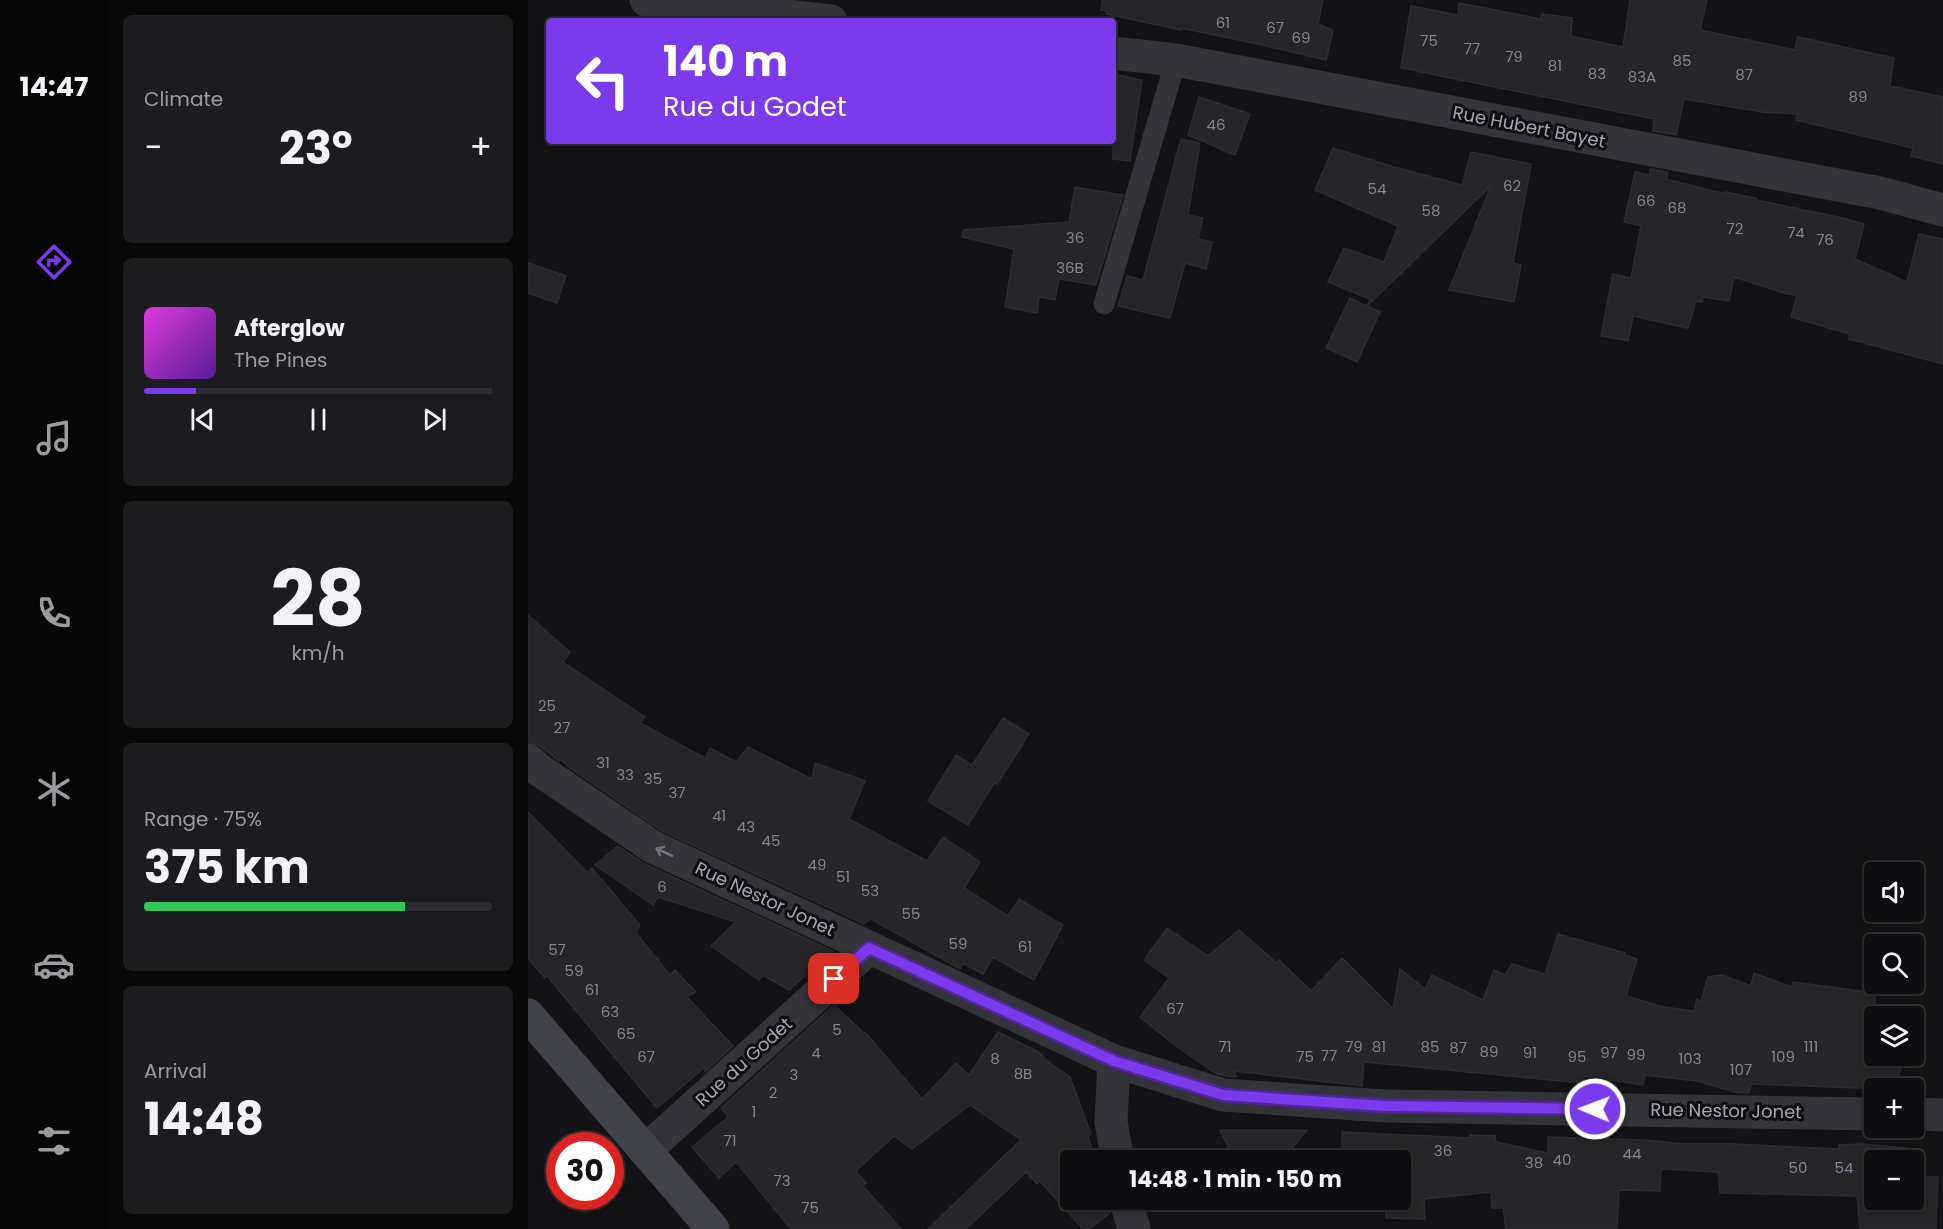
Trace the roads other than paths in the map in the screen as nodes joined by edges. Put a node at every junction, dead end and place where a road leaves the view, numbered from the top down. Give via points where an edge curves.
1 (646, 0) edge
2 (805, 18) edge
3 (1116, 53) edge
4 (1176, 60) junction
5 (1943, 210) edge
6 (1104, 304) dead end
7 (528, 760) edge
8 (869, 948) junction
9 (528, 1016) edge
10 (1114, 1061) junction
11 (1864, 1114) edge
12 (1924, 1114) edge
13 (1943, 1115) edge
14 (1116, 1150) edge
15 (645, 1151) junction
16 (1129, 1210) edge
17 (712, 1229) edge
18 (1134, 1229) edge

1 - 2 street
3 - 4 street, Rue Hubert Bayet
4 - 5 street, Rue Hubert Bayet via 1880,193
4 - 6 lane
8 -> 7 street, Rue Nestor Jonet via 653,847
8 - 10 street, Rue Nestor Jonet
8 - 15 street, Rue du Godet
9 - 15 main road
10 - 11 street, Rue Nestor Jonet via 1223,1095 1385,1106
10 - 14 street via 1111,1122
12 - 13 street
15 - 17 main road
16 - 18 street

